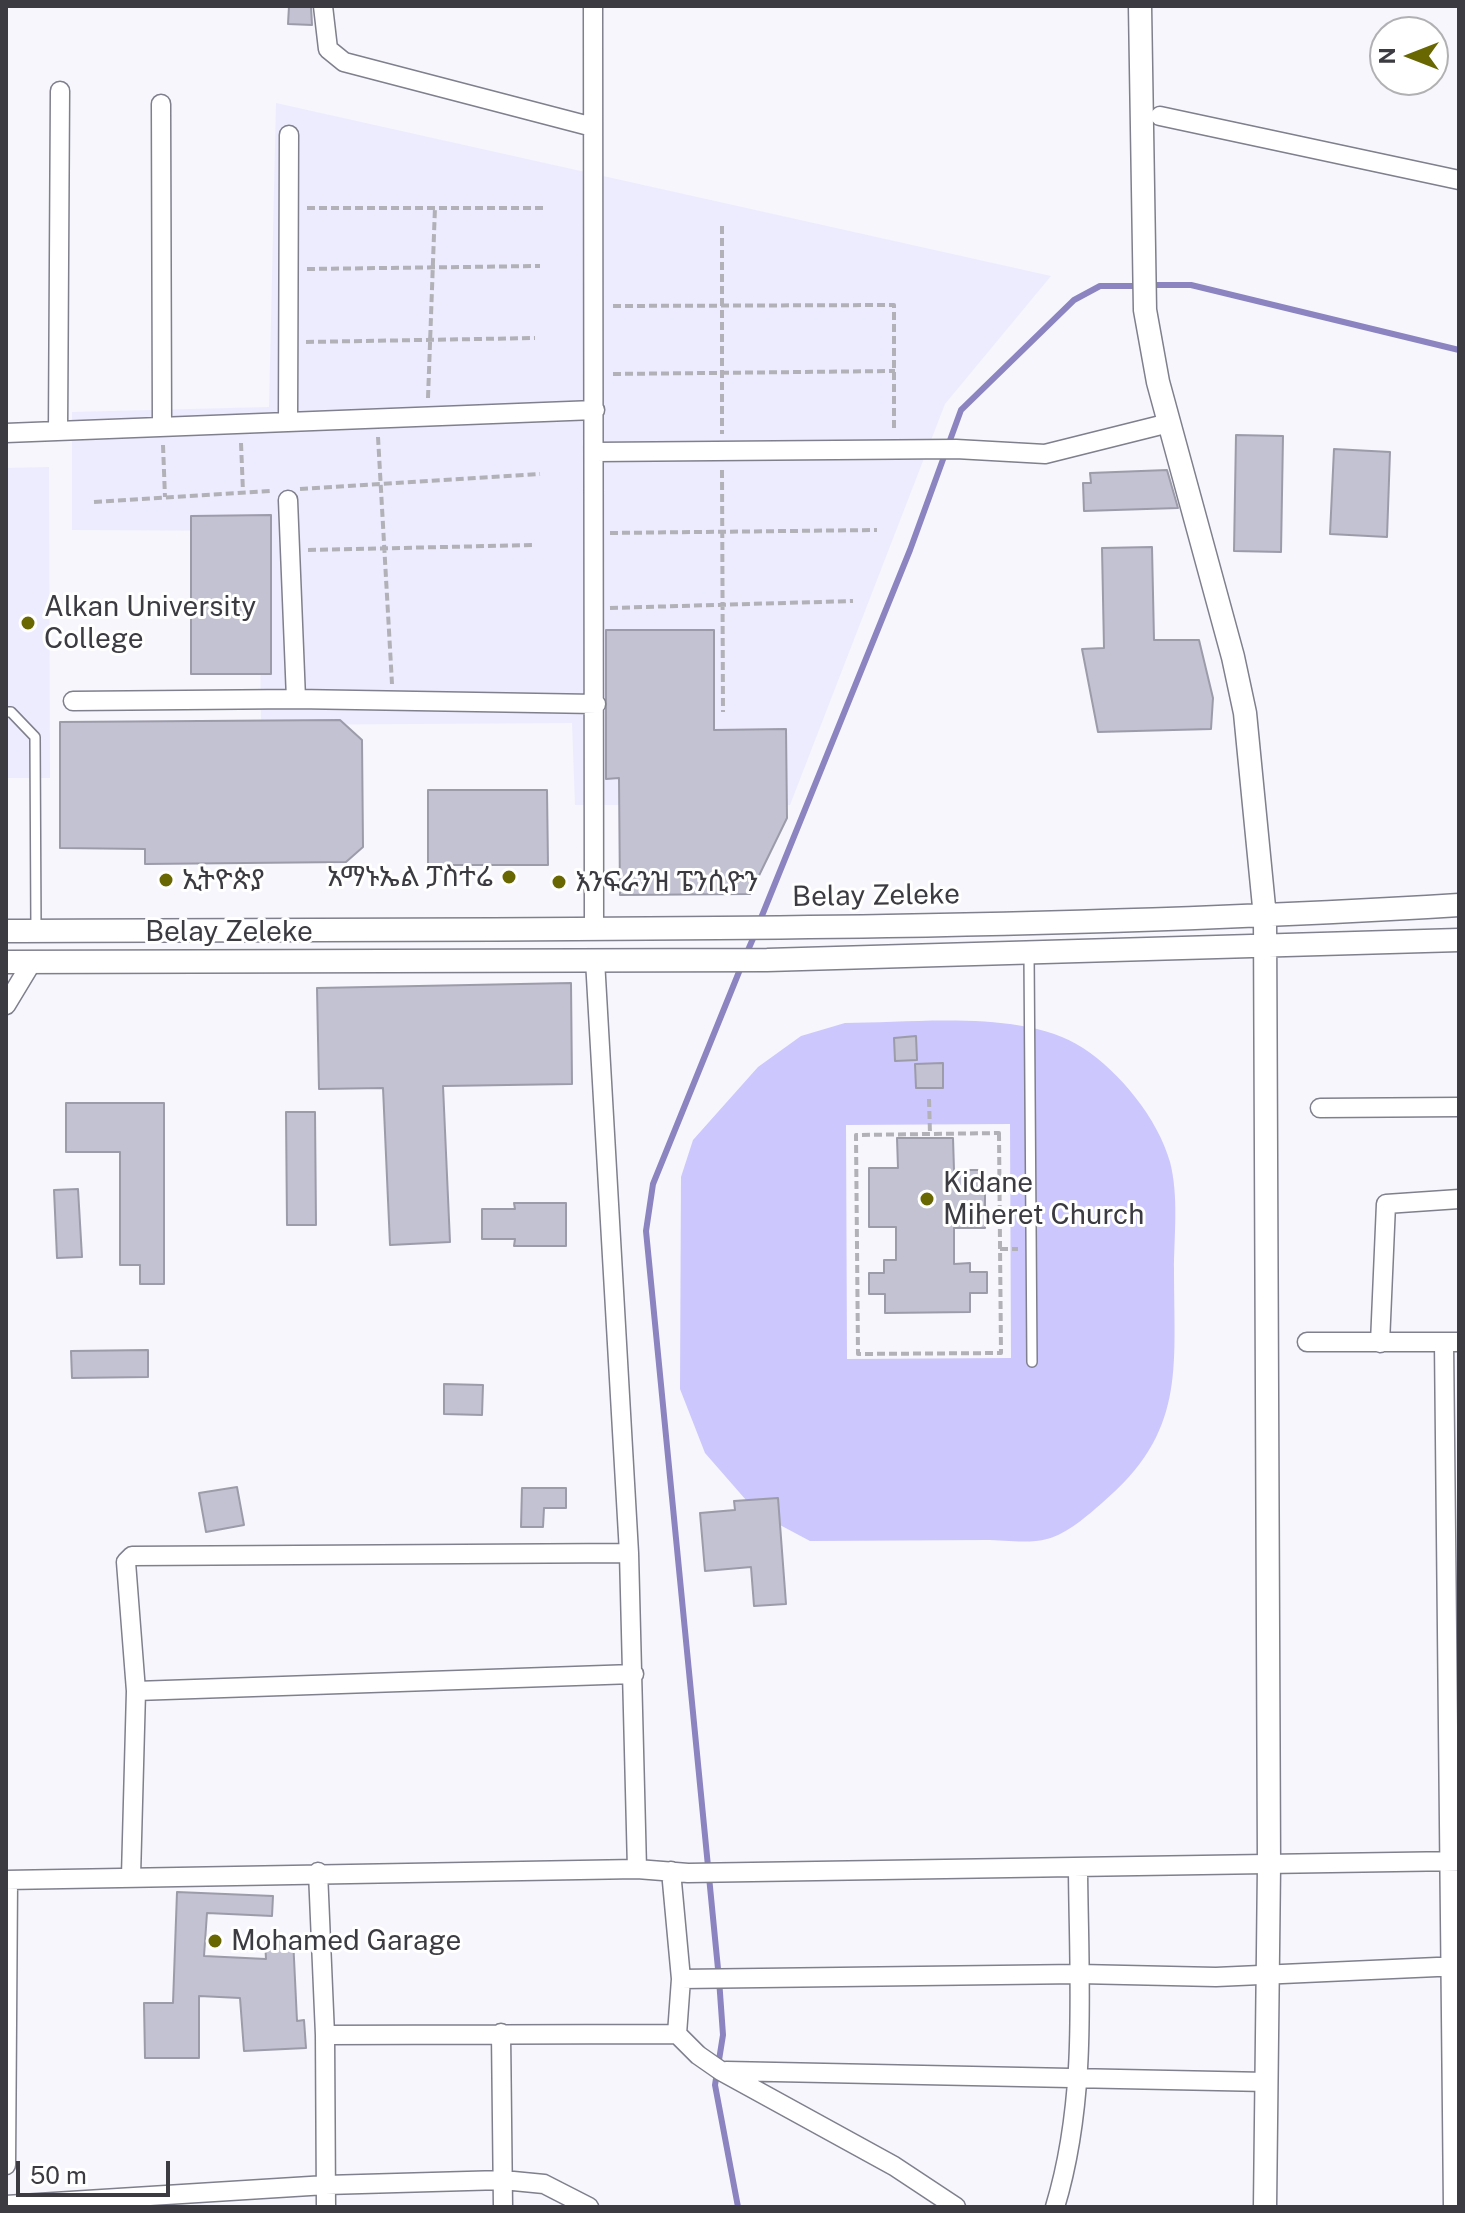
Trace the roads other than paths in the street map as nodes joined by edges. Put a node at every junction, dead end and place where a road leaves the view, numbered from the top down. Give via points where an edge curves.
1 (323, 6) edge
2 (593, 6) edge
3 (1140, 6) edge
4 (60, 91) dead end
5 (161, 104) dead end
6 (1160, 116) dead end
7 (593, 127) junction
8 (289, 135) dead end
9 (1459, 180) edge
10 (595, 410) junction
11 (288, 422) junction
12 (1169, 423) junction
13 (162, 427) junction
14 (58, 431) junction
15 (6, 433) edge
16 (595, 452) junction
17 (284, 493) road end
18 (296, 699) junction
19 (73, 701) dead end
20 (596, 704) junction
21 (6, 712) edge
22 (1459, 905) edge
23 (1265, 917) junction
24 (594, 929) junction
25 (6, 931) edge
26 (36, 931) junction
27 (1459, 940) edge
28 (1266, 948) junction
29 (1029, 954) junction
30 (595, 960) junction
31 (6, 962) edge
32 (32, 962) junction
33 (6, 1005) edge
34 (1459, 1107) edge
35 (1320, 1108) dead end
36 (1459, 1199) edge
37 (1307, 1342) dead end
38 (1452, 1342) edge
39 (1380, 1343) junction
40 (1032, 1362) dead end
41 (629, 1553) junction
42 (634, 1674) junction
43 (136, 1691) junction
44 (1455, 1861) edge
45 (1269, 1866) junction
46 (637, 1869) junction
47 (1078, 1870) junction
48 (318, 1872) junction
49 (679, 1872) junction
50 (131, 1876) junction
51 (7, 1880) edge
52 (1455, 1966) edge
53 (1268, 1973) junction
54 (1079, 1974) junction
55 (681, 1979) junction
56 (501, 2033) junction
57 (677, 2034) junction
58 (325, 2035) junction
59 (721, 2071) junction
60 (1079, 2077) junction
61 (1267, 2082) junction
62 (6, 2165) edge
63 (503, 2180) junction
64 (326, 2185) junction
65 (6, 2205) edge
66 (326, 2207) edge
67 (503, 2207) edge
68 (589, 2207) edge
69 (956, 2207) edge
70 (1055, 2207) edge
71 (1265, 2207) edge
72 (1453, 2207) edge

1 - 7 street via 328,49 344,62
2 - 7 street
3 - 12 street via 1145,310
4 - 14 street
5 - 13 street
6 - 9 street
7 - 10 street
8 - 11 street
10 - 11 street
10 - 16 street
11 - 13 street
12 - 16 street via 1045,454 956,449
12 - 23 street via 1245,713
13 - 14 street
14 - 15 street
16 - 20 street
17 - 18 street
18 - 19 street
18 - 20 street
20 - 24 street
21 - 26 lane via 35,737
22 - 23 street, Belay Zeleke
23 - 24 street, Belay Zeleke
23 - 28 street
24 - 26 street, Belay Zeleke
24 - 30 street
25 - 26 street, Belay Zeleke
26 - 32 street
27 - 28 street, Belay Zeleke
28 - 29 street, Belay Zeleke
28 - 45 street
29 - 30 street, Belay Zeleke
29 - 40 lane
30 - 32 street, Belay Zeleke
30 - 41 street
31 - 32 street, Belay Zeleke
32 - 33 street
34 - 35 street
36 - 39 street via 1386,1204
37 - 39 street
38 - 39 street
38 - 44 street
41 - 42 street
41 - 43 street via 139,1553 126,1562
42 - 43 street
42 - 46 street
43 - 50 street
44 - 45 street
44 - 52 street
45 - 47 street
45 - 53 street
46 - 48 street
46 - 49 street
47 - 49 street
47 - 54 street
48 - 50 street
48 - 58 street
49 - 55 street
50 - 51 street
51 - 62 street
52 - 53 street
52 - 72 street
53 - 54 street
53 - 61 street
54 - 55 street
54 - 60 street
55 - 57 street
56 - 57 street
56 - 58 street
56 - 63 street
57 - 59 street
58 - 64 street
59 - 60 street
59 - 69 street via 894,2166
60 - 61 street
60 - 70 street via 1069,2160
61 - 71 street
63 - 64 street
63 - 67 street
63 - 68 street via 544,2184
64 - 65 street
64 - 66 street

